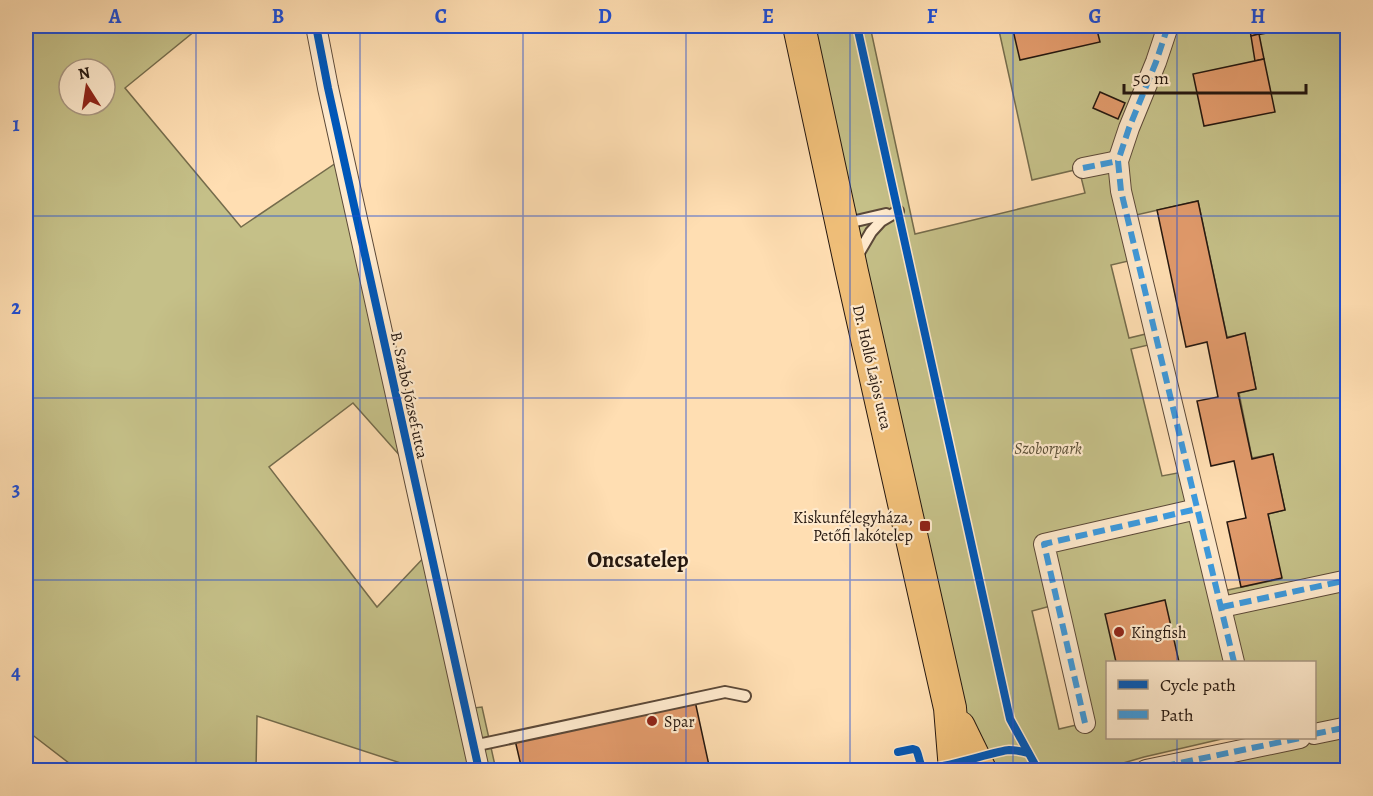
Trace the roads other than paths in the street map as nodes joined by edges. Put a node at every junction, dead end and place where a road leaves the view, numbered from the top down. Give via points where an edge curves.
1 (316, 26) edge
2 (800, 26) edge
3 (1168, 26) edge
4 (1118, 160) junction
5 (1083, 168) dead end
6 (841, 225) junction
7 (852, 272) junction
8 (1197, 509) junction
9 (1347, 580) edge
10 (1221, 607) junction
11 (1234, 661) edge
12 (745, 696) dead end
13 (950, 708) junction
14 (1085, 723) dead end
15 (1347, 727) edge
16 (1316, 734) edge
17 (1288, 739) edge
18 (1253, 742) edge
19 (473, 746) junction
20 (478, 771) edge
21 (955, 771) edge
22 (980, 771) edge
23 (1146, 771) edge

1 - 19 street, B. Szabó József utca
2 - 6 main road, Dr. Holló Lajos utca
3 - 4 street
4 - 5 street
4 - 8 street via 1121,191
6 - 7 main road, Dr. Holló Lajos utca
6 - 7 lane via 898,212 871,232
7 - 13 main road, Dr. Holló Lajos utca
8 - 10 street
8 - 14 street via 1044,544
9 - 10 street
10 - 11 street
12 - 19 lane via 725,692
13 - 21 main road
13 - 22 main road
15 - 16 street
17 - 18 street
18 - 23 street
19 - 20 street, B. Szabó József utca

